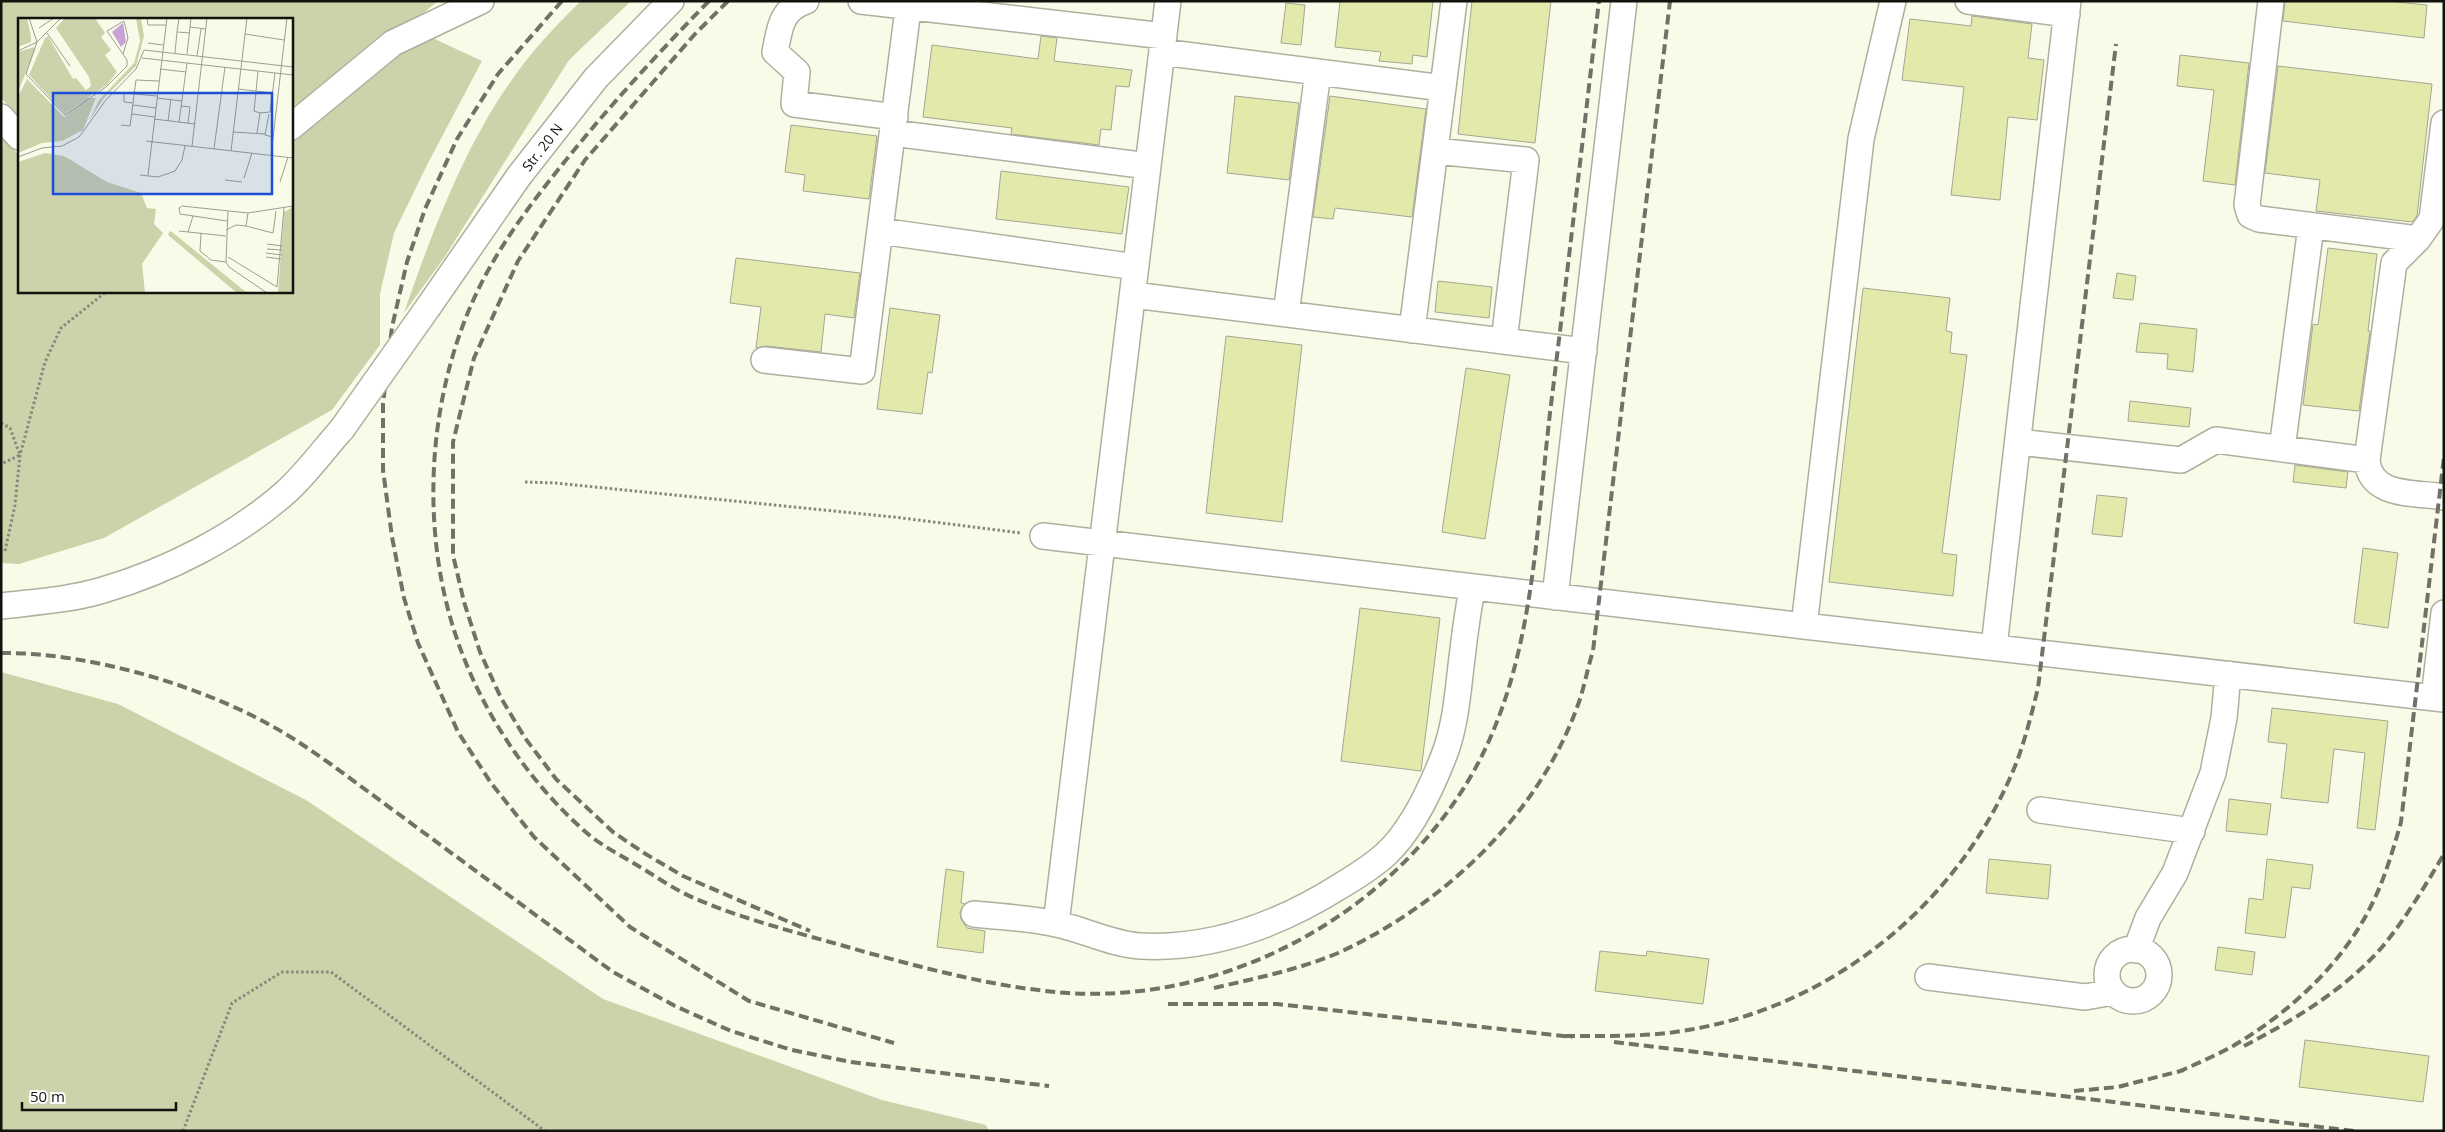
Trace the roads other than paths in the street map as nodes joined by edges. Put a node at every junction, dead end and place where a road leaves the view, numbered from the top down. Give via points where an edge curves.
1 (481, 1) edge
2 (671, 1) edge
3 (806, 1) edge
4 (861, 1) edge
5 (1168, 1) edge
6 (1454, 1) edge
7 (1624, 1) edge
8 (1893, 1) edge
9 (1968, 1) edge
10 (2271, 1) edge
11 (909, 3) edge
12 (2068, 8) edge
13 (1163, 44) junction
14 (1318, 72) junction
15 (1443, 88) junction
16 (1, 117) edge
17 (2444, 123) edge
18 (894, 125) junction
19 (292, 126) edge
20 (18, 136) edge
21 (1435, 150) junction
22 (1148, 166) junction
23 (2311, 226) junction
24 (880, 231) junction
25 (2418, 239) junction
26 (1136, 267) junction
27 (1133, 296) junction
28 (1286, 314) junction
29 (1412, 330) junction
30 (1504, 341) junction
31 (1584, 351) junction
32 (764, 360) dead end
33 (2018, 442) junction
34 (2282, 449) junction
35 (2367, 460) junction
36 (2444, 497) edge
37 (1043, 536) road end
38 (1102, 543) junction
39 (1472, 587) junction
40 (1555, 597) junction
41 (1, 606) edge
42 (2444, 613) edge
43 (1804, 626) junction
44 (1994, 647) junction
45 (2441, 655) edge
46 (2228, 674) junction
47 (2439, 698) edge
48 (2040, 810) dead end
49 (2192, 831) junction
50 (974, 914) dead end
51 (1056, 924) junction
52 (2136, 950) junction
53 (1928, 977) dead end
54 (2113, 992) junction

1 - 19 lane via 393,43
2 - 41 lane, Str. 20 N, bridge via 590,85 519,176 342,429 287,491 236,529 167,568 102,591
3 - 18 lane via 795,5 782,19 775,52 797,72 794,104
4 - 11 lane
5 - 13 lane
6 - 15 lane
7 - 31 lane
8 - 43 lane via 1861,139
9 - 12 lane
10 - 23 lane via 2247,205 2250,215 2259,219
11 - 13 lane
11 - 18 lane
12 - 33 lane
13 - 14 lane
13 - 22 lane
14 - 15 lane
14 - 28 lane
15 - 21 lane
16 - 20 lane
17 - 25 lane via 2432,219
18 - 22 lane
18 - 24 lane
21 - 29 lane
21 - 30 lane via 1526,160
22 - 26 lane
23 - 25 lane
23 - 34 lane
24 - 26 lane
24 - 32 lane via 862,371
25 - 35 lane via 2394,263
26 - 27 lane
27 - 28 lane
27 - 38 lane
28 - 29 lane
29 - 30 lane
30 - 31 lane
31 - 40 lane
33 - 34 lane via 2181,460 2216,440
33 - 44 lane
34 - 35 lane
35 - 36 lane via 2368,472 2375,483 2387,489
37 - 38 lane
38 - 39 lane
38 - 51 lane
39 - 40 lane
39 - 51 lane via 1457,700 1444,757 1404,833 1386,854 1299,909 1243,933 1209,942 1139,946 1105,940
40 - 43 lane
42 - 45 lane
43 - 44 lane
44 - 46 lane
45 - 47 lane
46 - 47 lane
46 - 49 lane via 2224,718 2213,773
48 - 49 lane
49 - 52 lane via 2175,873 2148,918
50 - 51 lane
52 - 54 lane via 2119,953 2108,967 2108,984
52 - 54 lane via 2144,952 2156,963 2159,971 2156,987 2152,994 2137,1001 2120,998
53 - 54 lane via 2085,998

